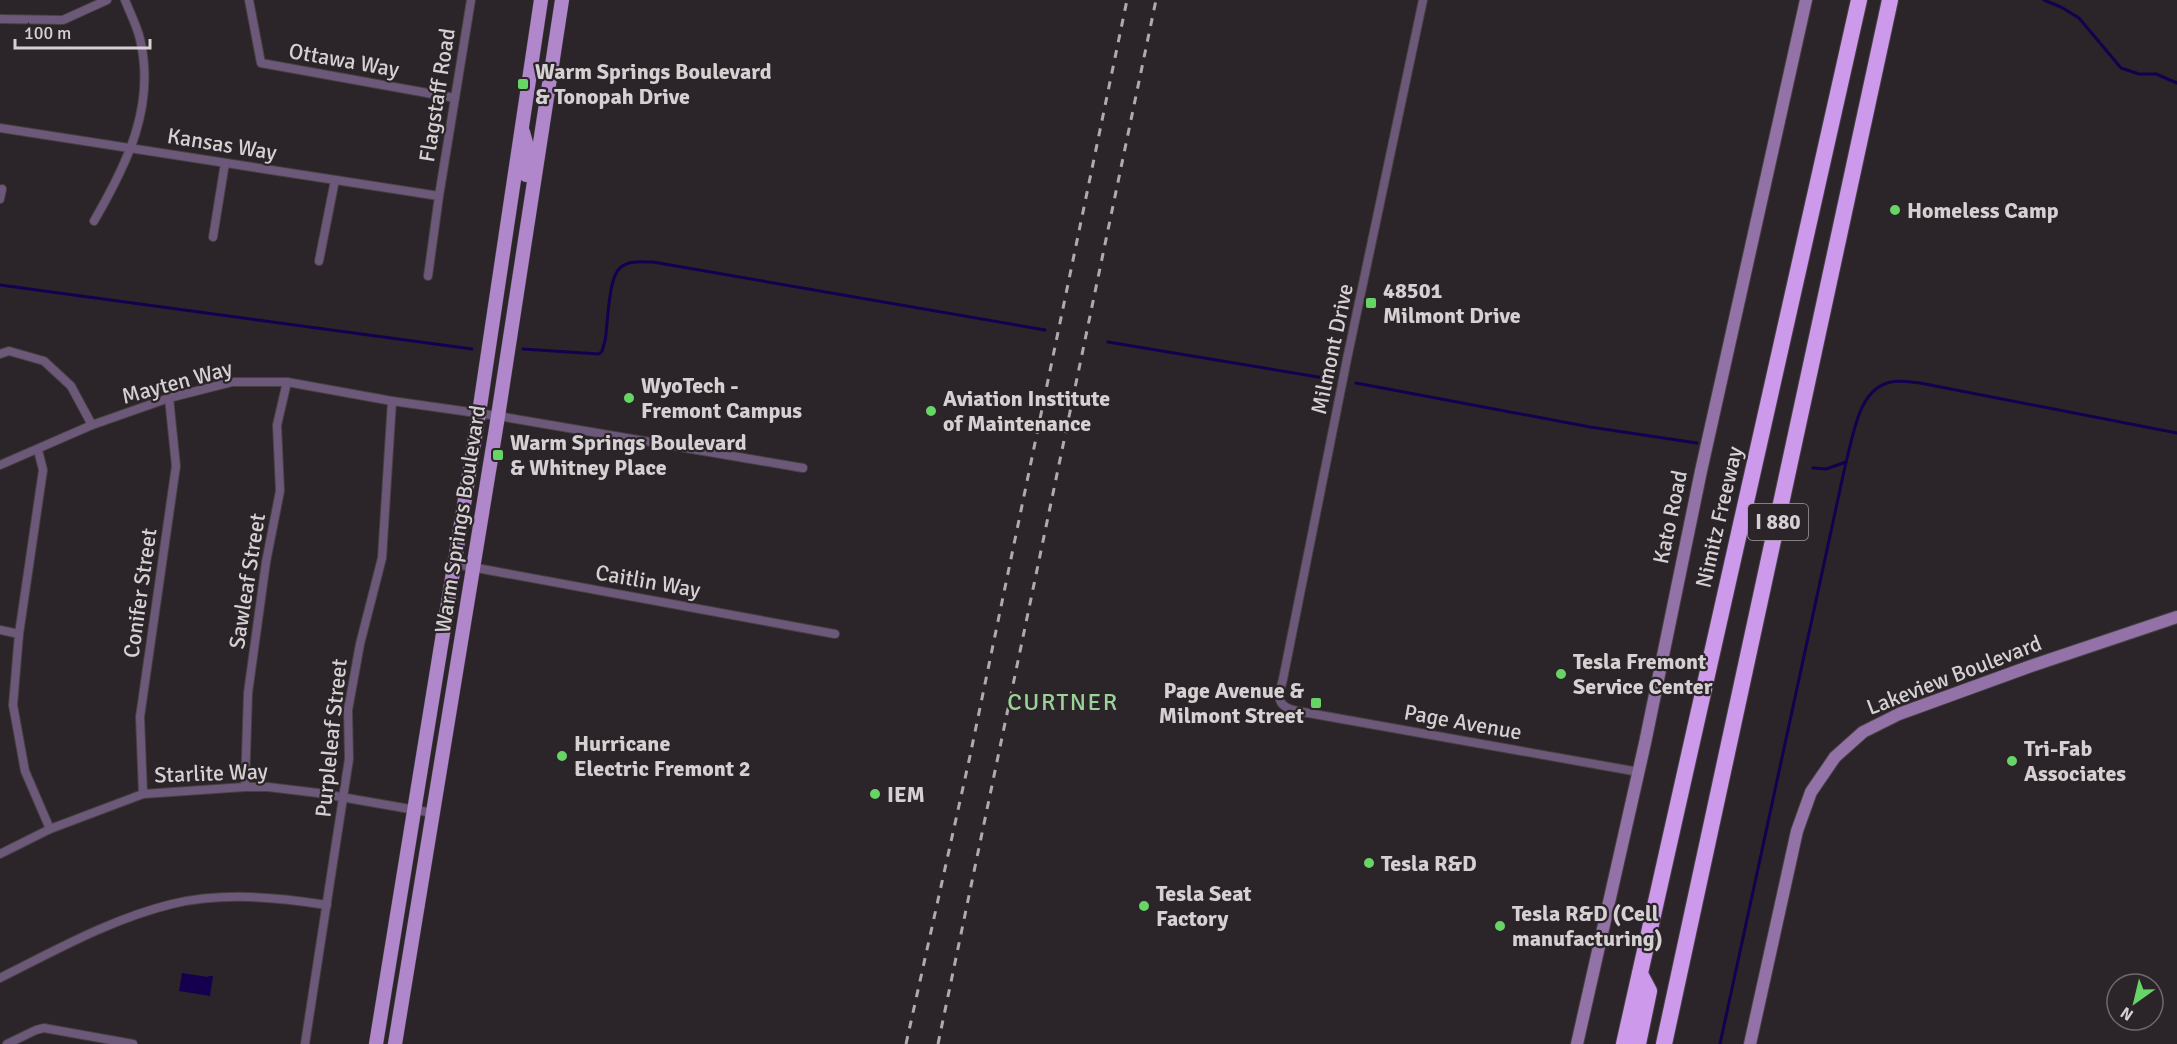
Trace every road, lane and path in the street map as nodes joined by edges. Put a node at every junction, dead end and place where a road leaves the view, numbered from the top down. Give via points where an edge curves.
1 (107, 0) edge
2 (125, 0) edge
3 (249, 0) edge
4 (471, 0) edge
5 (541, 0) edge
6 (562, 0) edge
7 (1423, 0) edge
8 (1806, 0) edge
9 (1858, 0) edge
10 (1890, 0) edge
11 (0, 19) edge
12 (455, 98) junction
13 (0, 128) edge
14 (522, 128) junction
15 (132, 149) junction
16 (225, 163) junction
17 (335, 180) junction
18 (2, 189) dead end
19 (439, 196) junction
20 (0, 199) edge
21 (529, 212) junction
22 (94, 221) dead end
23 (213, 237) dead end
24 (319, 261) dead end
25 (429, 276) dead end
26 (0, 354) edge
27 (287, 382) junction
28 (169, 398) junction
29 (392, 401) junction
30 (479, 413) junction
31 (498, 416) junction
32 (92, 425) junction
33 (38, 450) junction
34 (0, 465) edge
35 (803, 468) dead end
36 (455, 564) junction
37 (473, 567) junction
38 (2177, 617) edge
39 (0, 630) edge
40 (19, 634) junction
41 (835, 634) dead end
42 (1283, 705) joint
43 (1639, 772) junction
44 (245, 787) junction
45 (142, 794) junction
46 (344, 798) junction
47 (414, 810) junction
48 (433, 813) junction
49 (50, 829) junction
50 (0, 854) edge
51 (327, 906) junction
52 (1640, 974) junction
53 (0, 978) edge
54 (6, 1044) edge
55 (133, 1044) edge
56 (304, 1044) edge
57 (376, 1044) edge
58 (395, 1044) edge
59 (1577, 1044) edge
60 (1624, 1044) edge
61 (1638, 1044) edge
62 (1664, 1044) edge
63 (1750, 1044) edge

1 - 11 street via 63,20
2 - 15 street via 140,39 144,76 142,108
3 - 12 street, Ottawa Way via 261,63
4 - 12 street, Flagstaff Road
5 - 14 main road, Warm Springs Boulevard
6 - 21 main road, Warm Springs Boulevard
7 - 42 street, Milmont Drive via 1279,694
8 - 43 street, Kato Road
9 - 52 highway, Nimitz Freeway / I 880
10 - 62 highway, I 880
12 - 19 street, Flagstaff Road
13 - 15 street, Kansas Way
14 - 21 main road via 528,150 522,202
14 - 30 main road, Warm Springs Boulevard
15 - 16 street, Kansas Way
15 - 22 street
16 - 17 street, Kansas Way
16 - 23 street
17 - 19 street, Kansas Way
17 - 24 street
18 - 20 street
19 - 25 street, Flagstaff Road
21 - 31 main road, Warm Springs Boulevard
26 - 32 street via 9,351 44,361 71,386
27 - 28 street, Mayten Way via 232,382
27 - 29 street, Mayten Way
27 - 44 street, Sawleaf Street via 277,424 280,491 248,693
28 - 32 street, Mayten Way
28 - 45 street, Conifer Street via 176,466 140,717
29 - 30 street, Mayten Way
29 - 46 street, Purpleleaf Street via 382,558 348,710 349,759
30 - 31 street, Mayten Way
30 - 36 main road, Warm Springs Boulevard
31 - 35 street, Mayten Way
31 - 37 main road, Warm Springs Boulevard
32 - 33 street, Mayten Way
33 - 34 street, Mayten Way
33 - 40 street via 43,470
36 - 37 street, Caitlin Way
36 - 47 main road, Warm Springs Boulevard
37 - 41 street, Caitlin Way
37 - 48 main road, Warm Springs Boulevard
38 - 63 street, Lakeview Boulevard via 1899,714 1863,732 1835,757 1811,792 1797,831
39 - 40 street
40 - 49 street via 13,705 26,771
42 - 43 street, Page Avenue via 1297,711
43 - 59 street, Kato Road
44 - 45 street, Starlite Way
44 - 46 street, Starlite Way via 291,789
45 - 49 street, Starlite Way
46 - 47 street, Starlite Way
46 - 51 street, Purpleleaf Street
47 - 48 street, Starlite Way
47 - 57 main road, Warm Springs Boulevard
48 - 58 main road, Warm Springs Boulevard
49 - 50 street, Starlite Way
51 - 53 street via 250,897 174,904 112,924
51 - 56 street, Purpleleaf Street
52 - 60 highway, Nimitz Freeway / I 880
52 - 61 highway, I 880 via 1649,991
54 - 55 street via 40,1029

